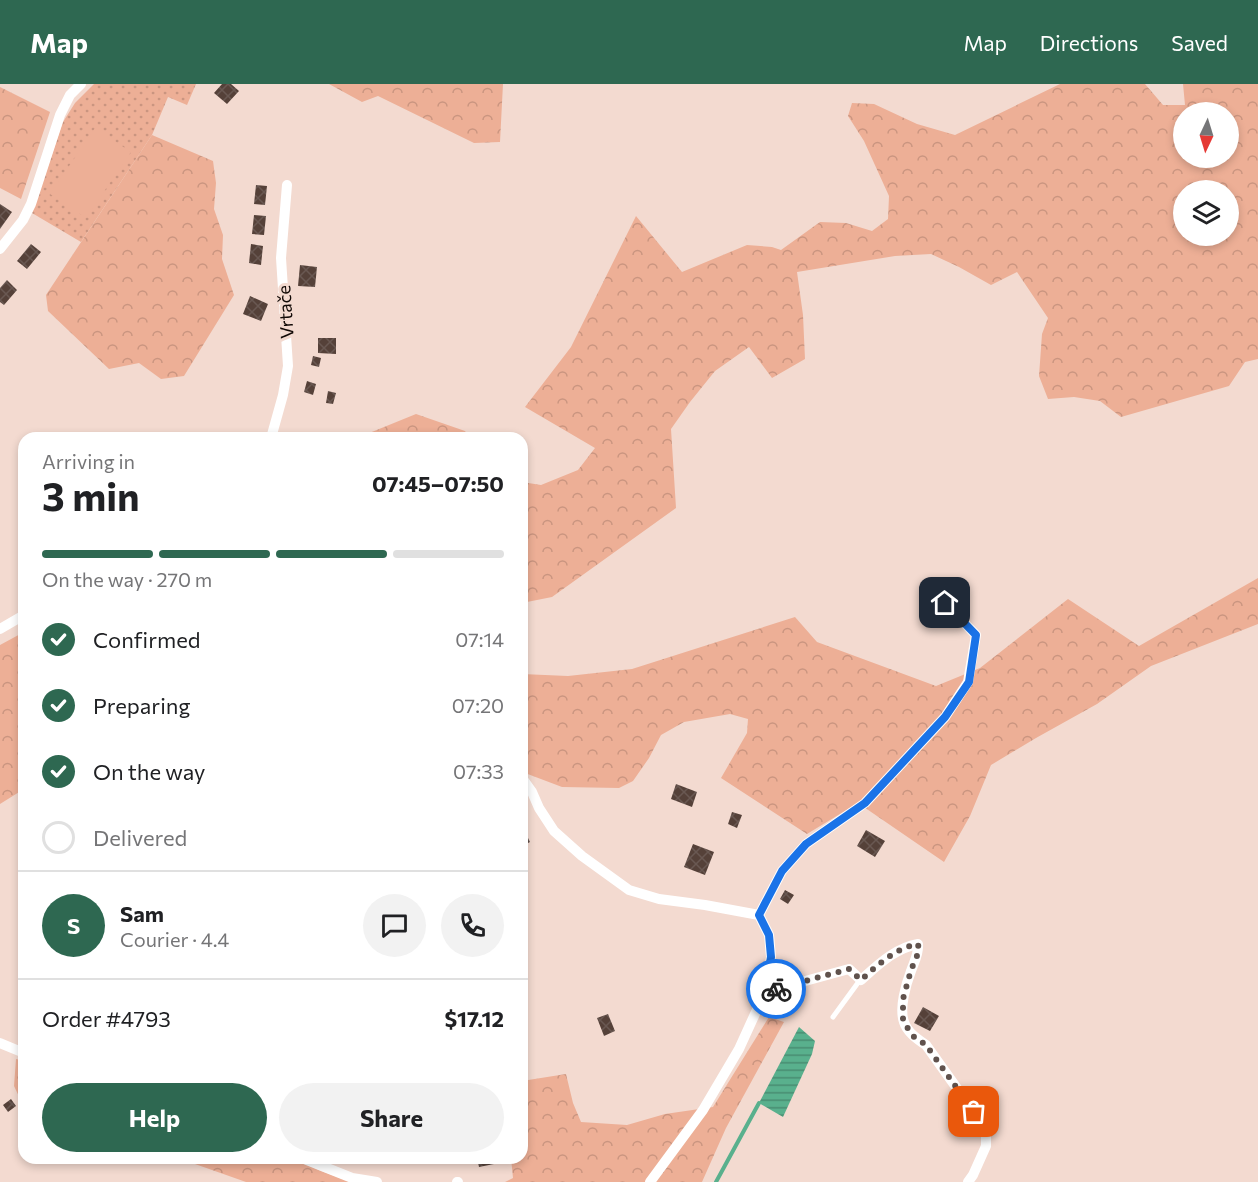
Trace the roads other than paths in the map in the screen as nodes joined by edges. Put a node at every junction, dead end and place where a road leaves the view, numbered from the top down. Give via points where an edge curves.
1 (81, 84) edge
2 (287, 185) dead end
3 (0, 249) edge
4 (273, 432) edge
5 (945, 603) dead end
6 (18, 618) edge
7 (0, 629) edge
8 (528, 786) edge
9 (759, 915) junction
10 (861, 980) junction
11 (765, 992) junction
12 (833, 1017) dead end
13 (0, 1043) edge
14 (18, 1050) edge
15 (317, 1164) edge
16 (377, 1182) edge
17 (650, 1182) edge
18 (968, 1182) edge

1 - 3 street via 69,95 60,115 31,204
2 - 4 street, Vrtače via 281,258 288,366
5 - 9 street via 976,635 969,682 945,717 865,803 806,844 782,871
6 - 7 street
8 - 9 street via 554,831 629,890 659,899
9 - 11 street via 769,935 771,957
10 - 11 street via 849,969
10 - 12 lane
10 - 18 street via 884,960 918,944 903,999 903,1021 913,1036 926,1045 986,1129 986,1146
11 - 17 street via 739,1049 703,1110
13 - 14 street
15 - 16 street via 352,1178

